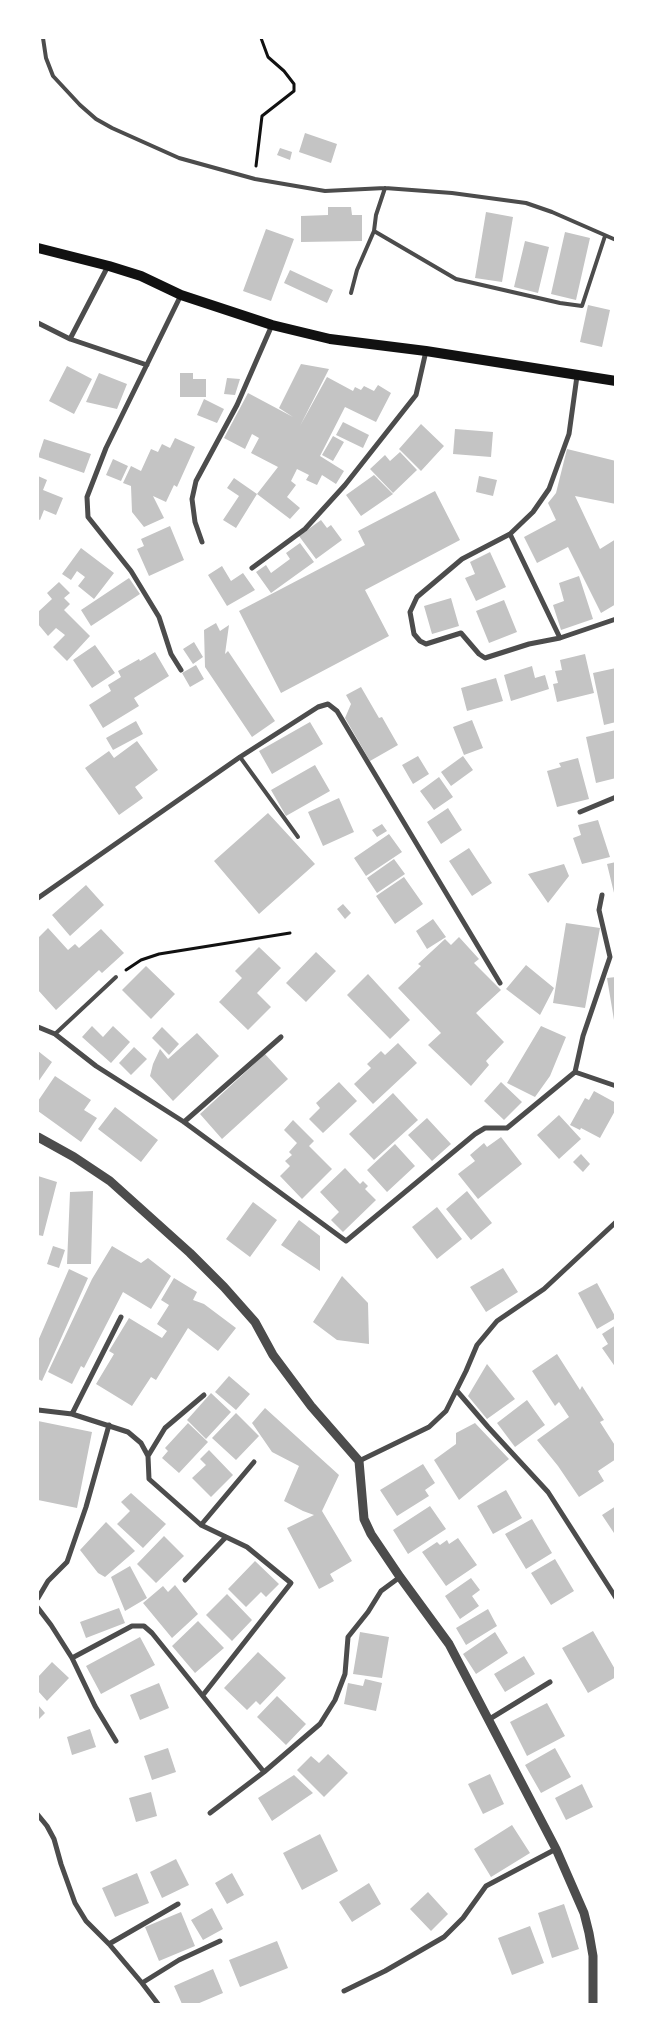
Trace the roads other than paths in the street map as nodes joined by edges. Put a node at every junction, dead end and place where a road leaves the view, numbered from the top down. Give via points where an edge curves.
1 (43, 38) edge
2 (385, 188) junction
3 (374, 231) junction
4 (605, 236) junction
5 (616, 240) edge
6 (38, 248) edge
7 (109, 266) junction
8 (351, 293) dead end
9 (181, 295) junction
10 (38, 323) edge
11 (272, 325) junction
12 (70, 339) junction
13 (426, 351) junction
14 (147, 365) junction
15 (577, 376) junction
16 (616, 381) edge
17 (510, 534) junction
18 (202, 542) dead end
19 (252, 568) dead end
20 (616, 619) edge
21 (560, 638) junction
22 (181, 670) dead end
23 (240, 757) junction
24 (616, 797) edge
25 (580, 812) dead end
26 (298, 837) dead end
27 (602, 895) dead end
28 (38, 898) edge
29 (613, 956) edge
30 (116, 976) road end
31 (500, 983) dead end
32 (38, 1027) edge
33 (55, 1034) junction
34 (281, 1037) dead end
35 (576, 1072) junction
36 (616, 1086) edge
37 (184, 1122) junction
38 (38, 1137) edge
39 (616, 1222) edge
40 (121, 1317) dead end
41 (457, 1390) junction
42 (204, 1395) dead end
43 (38, 1410) edge
44 (72, 1414) junction
45 (109, 1425) junction
46 (148, 1456) junction
47 (359, 1461) junction
48 (254, 1462) dead end
49 (201, 1525) junction
50 (226, 1537) junction
51 (400, 1577) junction
52 (185, 1580) dead end
53 (38, 1598) edge
54 (616, 1598) edge
55 (38, 1608) edge
56 (72, 1658) junction
57 (550, 1682) dead end
58 (202, 1695) junction
59 (488, 1720) junction
60 (116, 1741) dead end
61 (264, 1772) junction
62 (210, 1812) dead end
63 (38, 1816) edge
64 (556, 1849) junction
65 (178, 1904) dead end
66 (220, 1941) dead end
67 (109, 1944) junction
68 (142, 1983) junction
69 (344, 1992) dead end
70 (158, 2004) edge
71 (593, 2004) edge

1 - 2 lane via 53,76 96,119 179,158 255,179 325,191
2 - 3 lane
2 - 4 lane via 526,203
3 - 4 lane via 456,279 582,306
3 - 8 lane
4 - 5 lane
6 - 7 main road
7 - 9 main road via 141,276
7 - 12 street
9 - 11 main road
9 - 14 street
10 - 12 street
11 - 13 main road via 330,339
11 - 18 street via 237,405 196,480 192,500
12 - 14 street
13 - 15 main road
13 - 19 street via 416,396 345,485 305,529
14 - 22 street via 87,497 88,517 131,572 159,618
15 - 16 main road
15 - 17 street via 569,434 549,489 533,512
17 - 21 street
17 - 21 street via 462,558 417,597 410,612 414,634 426,644 461,634 485,658
20 - 21 street
23 - 26 lane
23 - 28 street
23 - 31 street via 318,707 328,704 337,711
24 - 25 street
27 - 29 street via 599,910
29 - 35 street via 583,1036
30 - 33 lane
32 - 33 street
33 - 37 street via 96,1066
34 - 37 street
35 - 36 street
35 - 37 street via 507,1128 485,1128 475,1134 346,1241
38 - 47 street via 110,1181 190,1252 255,1322 273,1355 311,1406
39 - 41 street via 544,1289 497,1322 477,1345
40 - 44 street
41 - 47 street via 446,1411 429,1426
41 - 54 street via 548,1492
42 - 46 street via 165,1428
43 - 44 street
44 - 45 street
45 - 46 street via 128,1432 141,1443
45 - 53 street via 67,1562 48,1581
46 - 49 street via 149,1479
47 - 51 street via 364,1519
48 - 49 street
49 - 50 street
50 - 52 street
50 - 58 street via 247,1547 290,1583
51 - 59 street via 449,1644
51 - 61 street via 381,1591 348,1637 345,1674 335,1700 320,1724
55 - 56 street
56 - 58 street via 132,1626 144,1626
56 - 60 street
57 - 59 street
58 - 61 street
59 - 64 street
61 - 62 street
63 - 67 street via 54,1838 75,1903 86,1921
64 - 69 street via 486,1886 463,1918 444,1937
64 - 71 street via 584,1913 589,1933 593,1956
65 - 67 street
66 - 68 street via 179,1960
67 - 68 street
68 - 70 street

